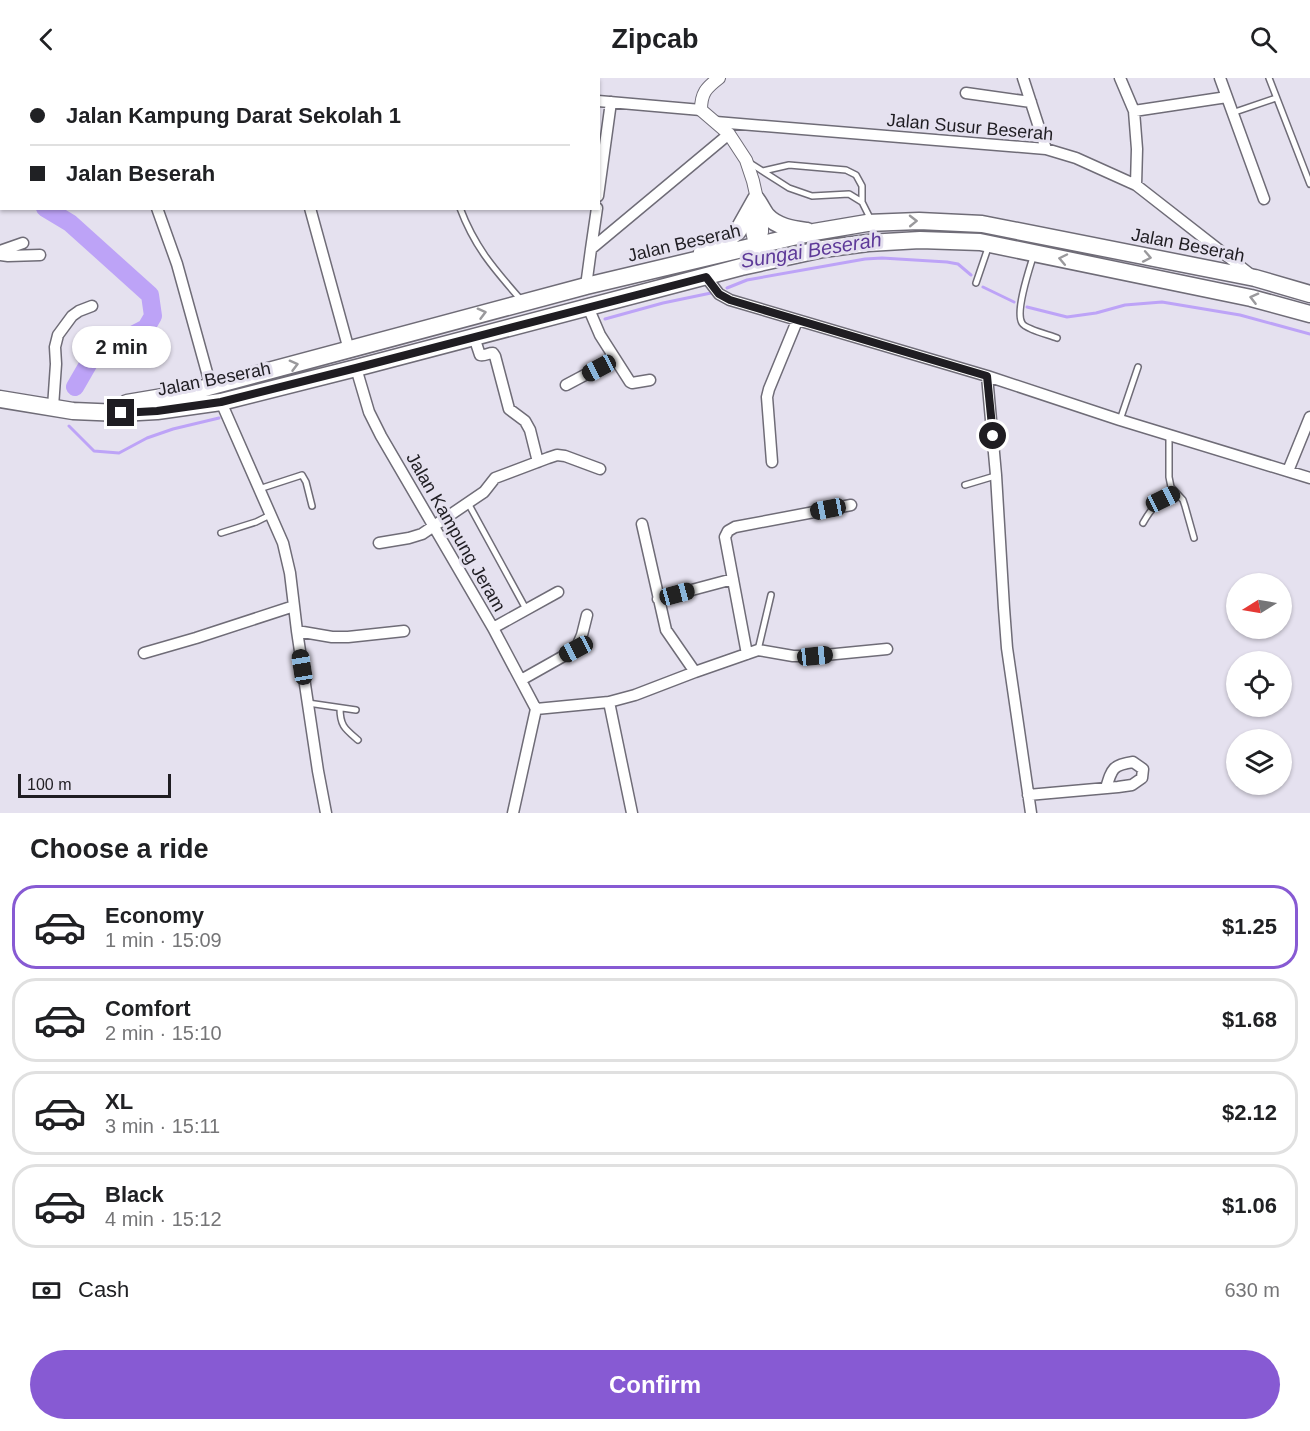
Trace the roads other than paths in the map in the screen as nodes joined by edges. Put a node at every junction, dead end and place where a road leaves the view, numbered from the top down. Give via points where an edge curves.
1 (719, 78) edge
2 (1023, 78) edge
3 (1120, 78) edge
4 (1220, 78) edge
5 (1269, 78) edge
6 (966, 93) dead end
7 (1227, 97) junction
8 (1276, 98) junction
9 (600, 101) edge
10 (611, 102) junction
11 (1031, 102) junction
12 (700, 110) junction
13 (1134, 111) junction
14 (1232, 113) junction
15 (716, 122) junction
16 (729, 134) junction
17 (1046, 149) junction
18 (746, 160) junction
19 (763, 171) junction
20 (600, 182) edge
21 (1310, 184) edge
22 (1136, 185) junction
23 (756, 199) junction
24 (1264, 199) dead end
25 (862, 202) junction
26 (158, 210) edge
27 (311, 210) edge
28 (461, 210) edge
29 (597, 210) edge
30 (872, 222) junction
31 (814, 232) junction
32 (23, 243) dead end
33 (989, 244) junction
34 (757, 245) junction
35 (591, 249) junction
36 (0, 253) edge
37 (1034, 253) junction
38 (40, 255) dead end
39 (776, 259) junction
40 (677, 265) junction
41 (741, 267) junction
42 (706, 277) junction
43 (1255, 278) junction
44 (976, 283) dead end
45 (586, 286) junction
46 (1310, 294) edge
47 (523, 302) junction
48 (92, 306) dead end
49 (588, 307) junction
50 (1310, 314) edge
51 (797, 321) junction
52 (474, 337) junction
53 (1057, 338) dead end
54 (349, 350) junction
55 (615, 359) junction
56 (356, 368) junction
57 (1138, 368) dead end
58 (987, 376) junction
59 (650, 380) dead end
60 (566, 385) dead end
61 (211, 387) junction
62 (0, 399) edge
63 (221, 402) junction
64 (53, 407) junction
65 (73, 411) junction
66 (1310, 417) edge
67 (1120, 420) junction
68 (1169, 435) junction
69 (538, 462) junction
70 (772, 462) dead end
71 (600, 469) dead end
72 (1288, 471) junction
73 (996, 475) junction
74 (1310, 478) edge
75 (966, 485) dead end
76 (259, 489) junction
77 (1175, 493) junction
78 (468, 503) junction
79 (851, 505) dead end
80 (312, 506) dead end
81 (270, 515) junction
82 (1143, 523) dead end
83 (642, 524) dead end
84 (435, 526) junction
85 (221, 533) dead end
86 (1194, 538) dead end
87 (379, 543) dead end
88 (733, 579) junction
89 (558, 592) dead end
90 (771, 595) dead end
91 (658, 599) junction
92 (294, 606) junction
93 (526, 610) junction
94 (587, 615) dead end
95 (493, 628) junction
96 (297, 631) junction
97 (404, 631) dead end
98 (886, 649) dead end
99 (758, 650) junction
100 (144, 653) dead end
101 (747, 654) junction
102 (696, 672) junction
103 (521, 680) junction
104 (609, 702) junction
105 (308, 703) junction
106 (340, 708) junction
107 (537, 709) junction
108 (356, 710) dead end
109 (358, 740) dead end
110 (1106, 788) dead end
111 (1028, 795) junction
112 (327, 813) edge
113 (513, 813) edge
114 (633, 813) edge
115 (1031, 813) edge

1 - 12 street via 704,92
2 - 11 street
3 - 13 street
4 - 7 street
5 - 8 lane
6 - 11 street
7 - 13 street
7 - 14 street
8 - 14 lane
8 - 21 lane
9 - 10 street
10 - 12 street
10 - 20 street
11 - 17 street
12 - 15 street
13 - 22 street
14 - 24 street
15 - 16 street
15 - 17 street, Jalan Susur Beserah
16 - 18 street
16 - 35 street
17 - 22 street, Jalan Susur Beserah
18 - 19 lane
18 - 23 street
19 - 25 lane via 789,188 812,196 849,194
19 - 25 lane via 789,165 846,170 856,175 862,186
22 - 43 street, Jalan Susur Beserah
23 - 31 highway via 774,221 795,230
23 - 34 street via 762,221
23 - 40 highway via 738,231
25 - 30 lane
26 - 61 street
27 - 54 street
28 - 47 lane via 486,259
29 - 35 street
30 - 31 highway, Jalan Beserah
30 -> 43 highway, Jalan Beserah via 982,224
31 - 34 highway, Jalan Beserah
32 - 36 street
33 - 37 highway, Jalan Beserah
33 - 39 highway, Jalan Beserah via 920,240 868,243
33 - 44 lane
34 - 39 highway
34 - 40 highway, Jalan Beserah
34 - 41 highway
35 - 45 street
36 - 38 street
50 -> 37 highway, Jalan Beserah via 1251,297
37 - 53 lane via 1021,304 1022,323
39 - 41 highway, Jalan Beserah
40 - 45 highway, Jalan Beserah
41 - 42 highway, Jalan Beserah
42 - 49 highway, Jalan Beserah
42 - 51 street via 719,294 730,300
43 - 46 highway, Jalan Beserah
45 - 47 highway, Jalan Beserah
54 -> 47 highway, Jalan Beserah
48 - 64 street via 72,316 58,335
49 - 52 highway, Jalan Beserah
49 - 55 street
51 - 58 street
51 - 70 street via 767,397
52 - 56 highway, Jalan Beserah
52 - 69 street via 480,355 495,356 509,409 530,430
61 -> 54 highway, Jalan Beserah
55 - 59 street via 632,383
55 - 60 street
56 - 63 highway, Jalan Beserah
56 - 84 street, Jalan Kampung Jeram via 369,412
57 - 67 lane
58 - 67 street
58 - 73 street
61 - 65 highway, Jalan Beserah
62 - 64 highway, Jalan Beserah
63 - 65 highway, Jalan Beserah via 157,411
63 - 76 street
64 - 65 highway, Jalan Beserah
66 - 72 street
67 - 68 street
68 - 72 street
68 - 77 lane via 1169,477
69 - 71 street via 557,455
69 - 78 street via 495,478
72 - 74 street
73 - 75 lane
73 - 111 street via 1007,648
76 - 80 lane via 302,475
76 - 81 street
77 - 82 lane via 1156,503
77 - 86 lane via 1183,500
78 - 84 street
78 - 93 lane
79 - 88 street via 728,531 725,537
81 - 85 lane
81 - 92 street via 288,563
83 - 91 street
84 - 87 street via 409,538
84 - 95 street, Jalan Kampung Jeram
88 - 91 street
88 - 101 street
89 - 93 street
90 - 99 lane
91 - 102 street via 666,630
92 - 96 street
92 - 100 street
93 - 95 street
94 - 103 street via 576,649
95 - 103 street, Jalan Kampung Jeram
96 - 97 street via 332,637
96 - 105 street
98 - 99 street via 815,656
99 - 101 street
101 - 102 street
102 - 104 street
103 - 107 street, Jalan Kampung Jeram
104 - 107 street
104 - 114 street
105 - 106 lane
105 - 112 street
106 - 108 lane
106 - 109 lane via 343,727
107 - 113 street
110 - 111 street
111 - 115 street

